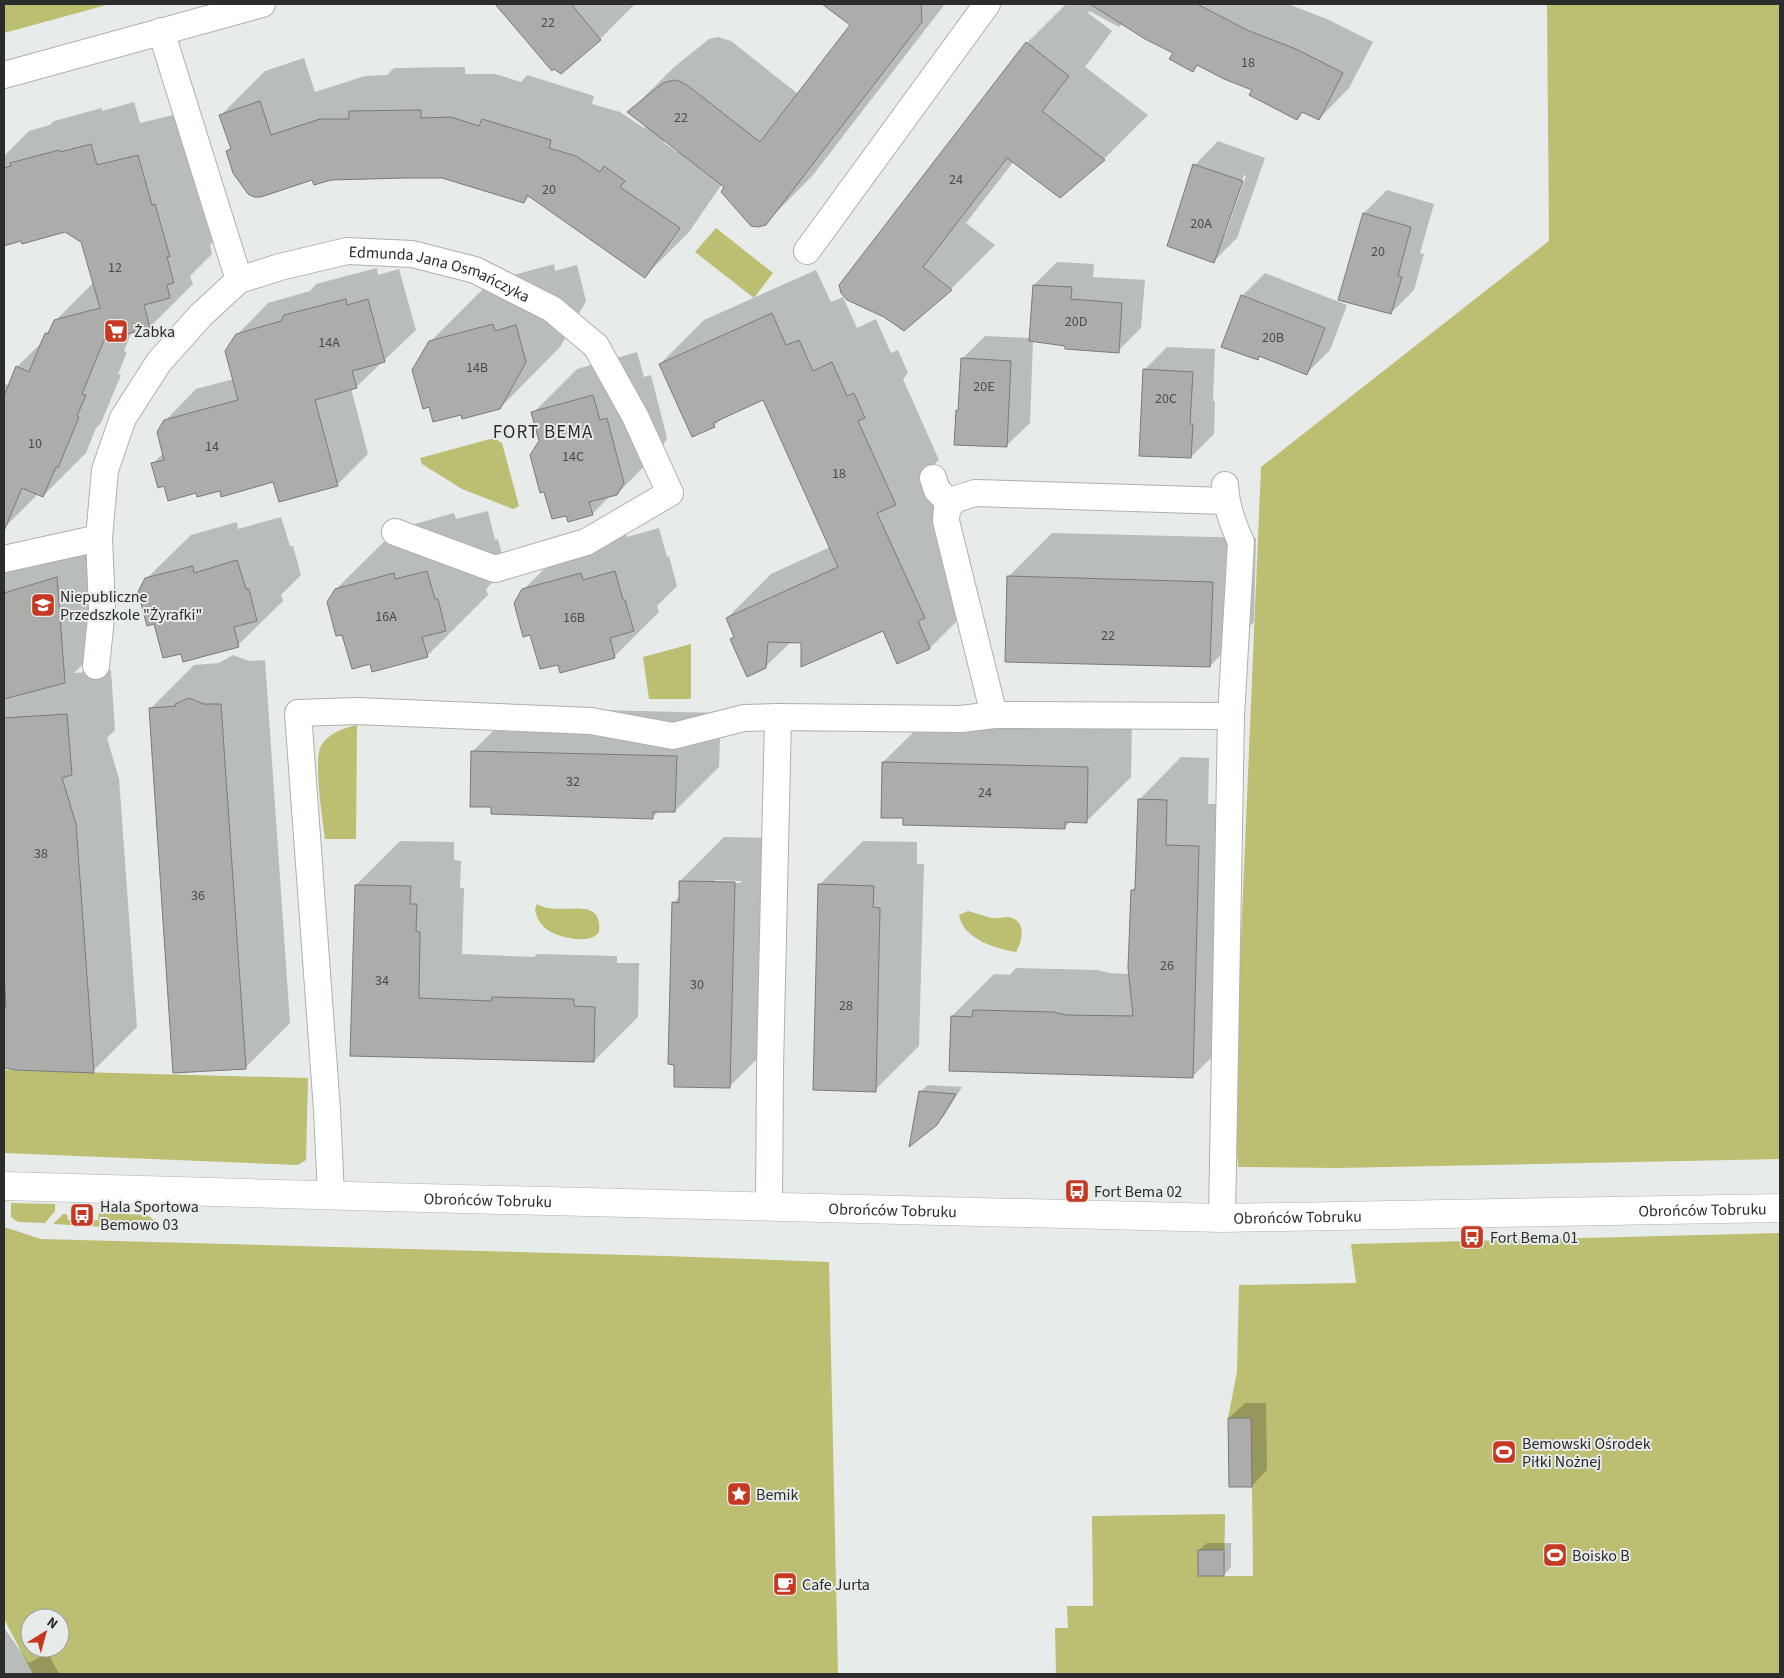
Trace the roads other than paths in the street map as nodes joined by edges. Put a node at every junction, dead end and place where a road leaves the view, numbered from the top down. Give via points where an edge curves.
1 (262, 4) edge
2 (987, 4) edge
3 (161, 31) junction
4 (4, 75) edge
5 (807, 252) dead end
6 (239, 280) junction
7 (933, 478) dead end
8 (951, 504) junction
9 (395, 532) dead end
10 (99, 538) junction
11 (4, 559) edge
12 (96, 666) dead end
13 (994, 715) junction
14 (1231, 716) junction
15 (778, 717) junction
16 (4, 1186) edge
17 (331, 1195) junction
18 (769, 1207) junction
19 (1780, 1208) edge
20 (1222, 1218) junction

1 - 3 street
2 - 5 street
3 - 4 street
3 - 6 street
6 - 9 street, Edmunda Jana Osmańczyka via 347,251 412,254 475,270 552,309 596,346 635,416 670,492 586,542 495,569
6 - 10 street, Edmunda Jana Osmańczyka via 201,315 159,362 123,418 105,470
7 - 8 street via 937,490
8 - 13 street via 947,508 946,521
8 - 14 street via 975,493 1225,493 1233,527 1241,542
10 - 11 street
10 - 12 street, Edmunda Jana Osmańczyka via 102,609
13 - 14 street
13 - 15 street via 961,720
14 - 20 street
15 - 17 street via 744,718 673,736 591,721 358,711 298,713
15 - 18 street
16 - 17 street, Obrońców Tobruku
17 - 18 street, Obrońców Tobruku
18 - 20 street, Obrońców Tobruku
19 - 20 street, Obrońców Tobruku

